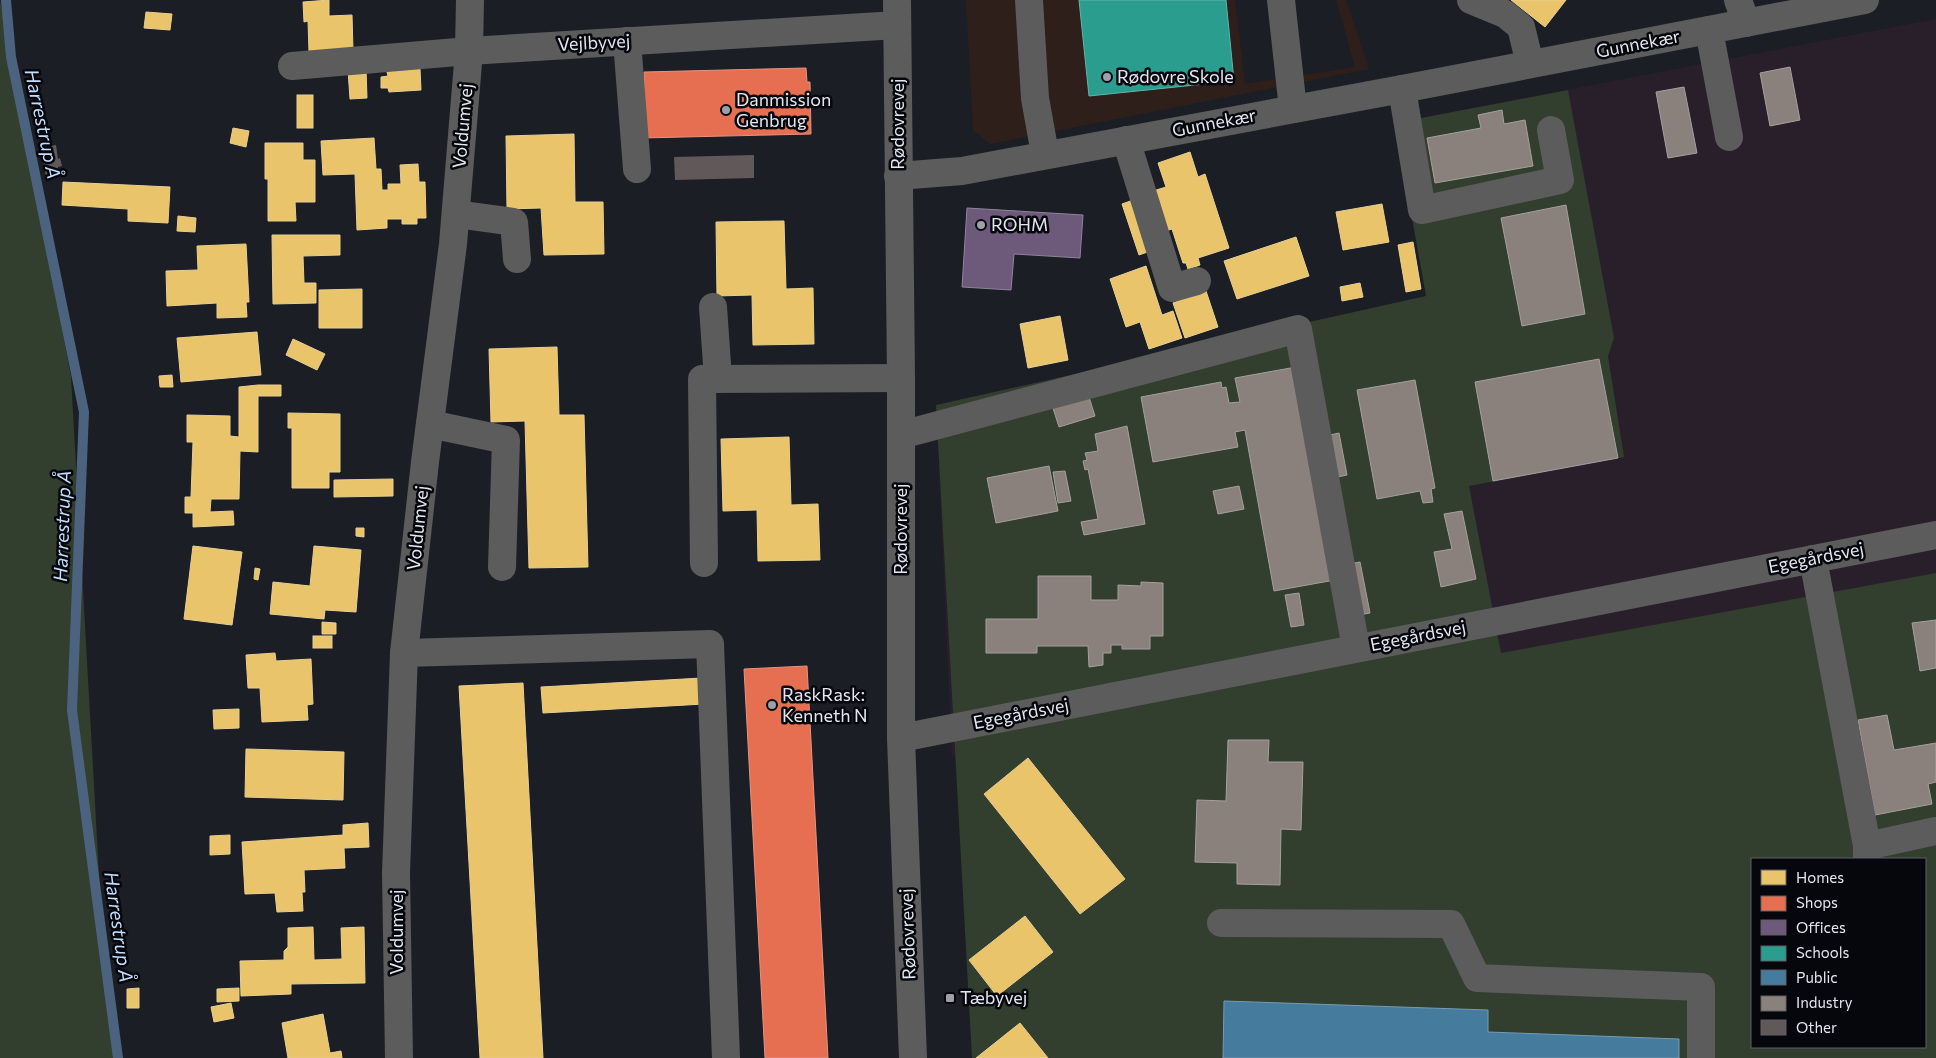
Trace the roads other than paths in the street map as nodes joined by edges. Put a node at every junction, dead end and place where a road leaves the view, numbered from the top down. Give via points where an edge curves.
1 (470, 0) edge
2 (1029, 0) edge
3 (1281, 0) edge
4 (1472, 0) edge
5 (1865, 0) edge
6 (1742, 11) edge
7 (897, 12) edge
8 (1709, 30) junction
9 (627, 41) junction
10 (469, 51) junction
11 (1530, 64) junction
12 (292, 66) dead end
13 (1402, 89) junction
14 (1293, 109) junction
15 (1551, 130) dead end
16 (1729, 137) dead end
17 (1126, 140) junction
18 (1045, 154) junction
19 (637, 169) dead end
20 (898, 176) junction
21 (456, 214) junction
22 (518, 259) dead end
23 (1197, 280) dead end
24 (714, 307) dead end
25 (901, 378) junction
26 (718, 379) junction
27 (430, 424) junction
28 (901, 435) junction
29 (1936, 535) edge
30 (1813, 559) junction
31 (704, 563) dead end
32 (502, 567) dead end
33 (1356, 648) junction
34 (404, 653) junction
35 (901, 738) junction
36 (1936, 831) edge
37 (1867, 853) edge
38 (1221, 923) dead end
39 (399, 1058) edge
40 (726, 1058) edge
41 (913, 1058) edge
42 (1701, 1058) edge

1 - 10 street, Voldumvej
2 - 18 street via 1035,98
3 - 14 street
4 - 11 street via 1505,14 1521,27
5 - 6 street, Gunnekær
6 - 8 street, Gunnekær
7 - 9 street, Vejlbyvej
7 - 20 street, Rødovrevej
8 - 11 street, Gunnekær
8 - 16 street
9 - 10 street, Vejlbyvej
9 - 19 street
10 - 12 street, Vejlbyvej
10 - 21 street, Voldumvej
11 - 13 street, Gunnekær
13 - 14 street, Gunnekær
13 - 15 street via 1422,210 1560,180
14 - 17 street, Gunnekær
17 - 18 street, Gunnekær
17 - 23 street via 1172,288
18 - 20 street, Gunnekær via 962,171
20 - 25 street, Rødovrevej
21 - 22 street via 514,222
21 - 27 street, Voldumvej
24 - 26 street
25 - 26 street
25 - 28 street, Rødovrevej
26 - 31 street via 702,379
27 - 32 street via 506,440
27 - 34 street, Voldumvej
28 - 33 street via 1298,329
28 - 35 street, Rødovrevej
29 - 30 street, Egegårdsvej
30 - 33 street, Egegårdsvej
30 - 37 street
33 - 35 street, Egegårdsvej
34 - 39 street, Voldumvej via 396,873
34 - 40 street via 710,644
35 - 41 street, Rødovrevej
36 - 37 street
38 - 42 street via 1451,924 1477,978 1701,987

